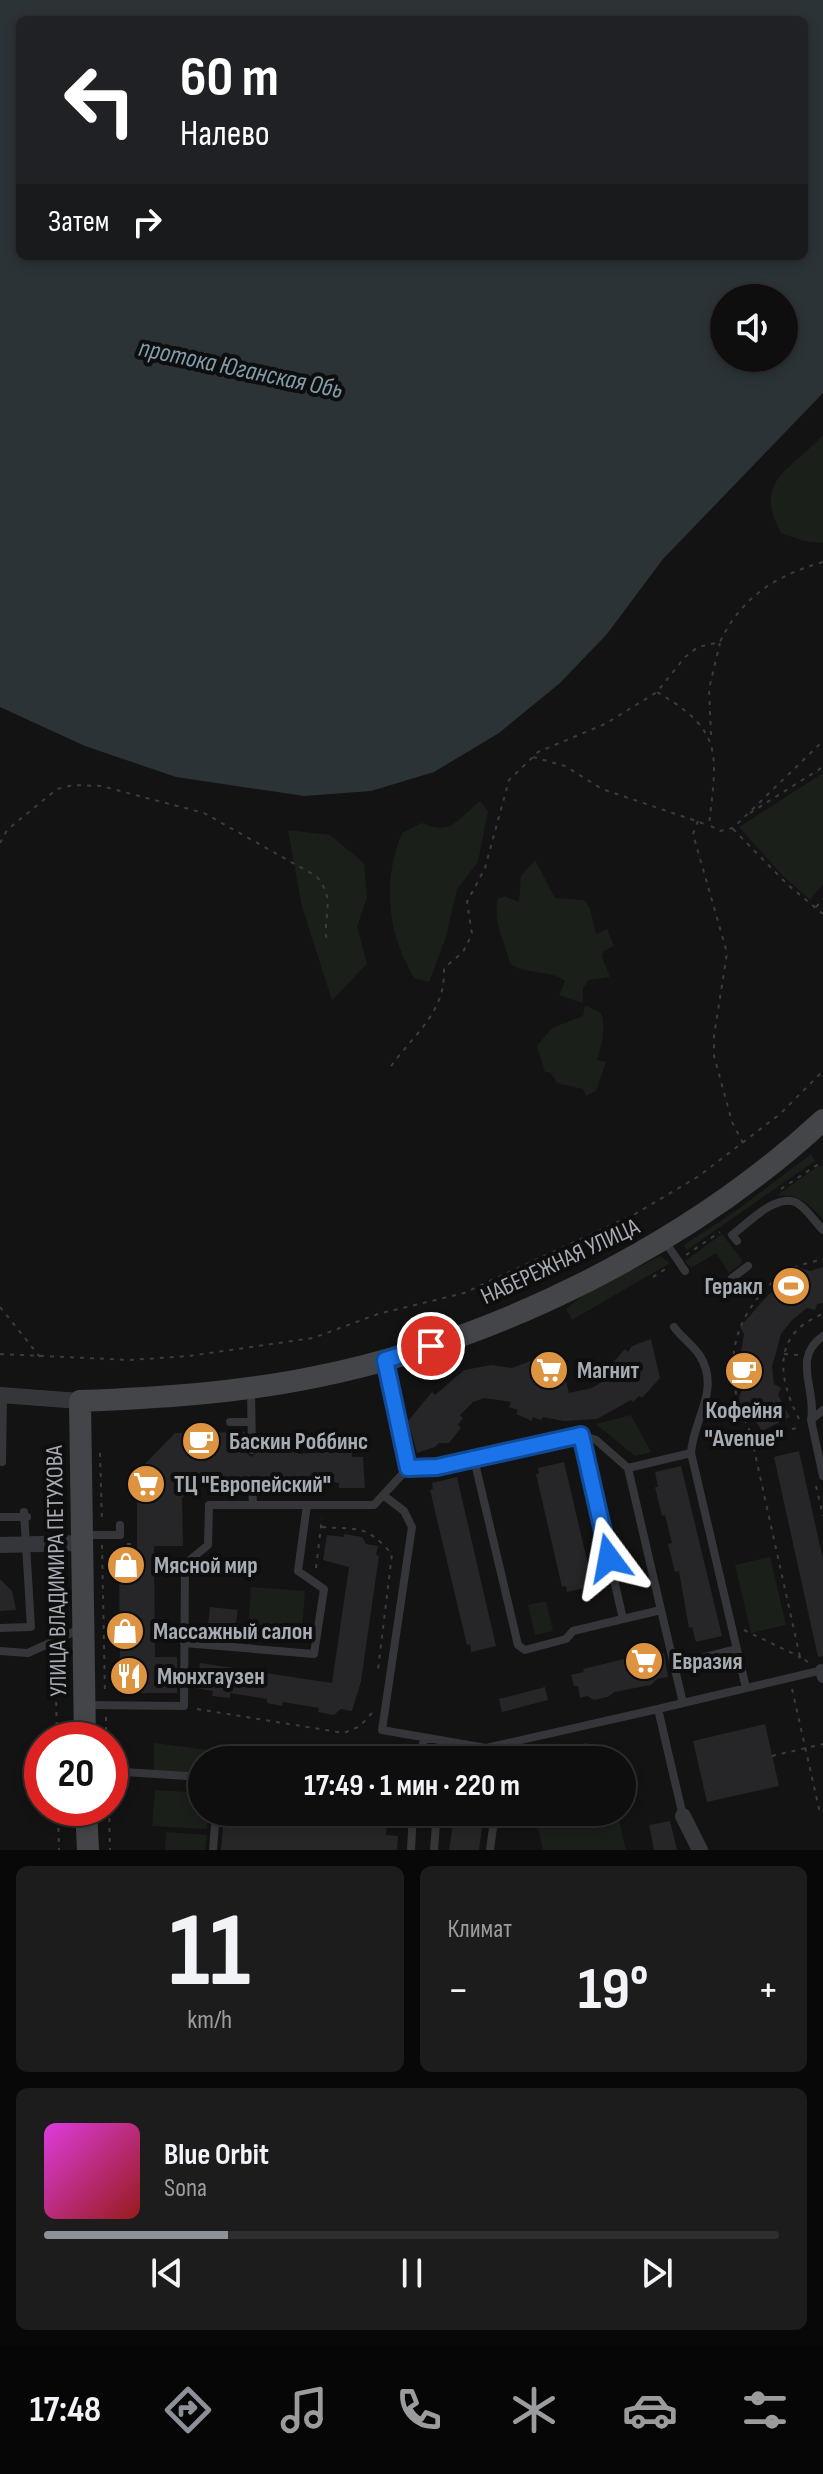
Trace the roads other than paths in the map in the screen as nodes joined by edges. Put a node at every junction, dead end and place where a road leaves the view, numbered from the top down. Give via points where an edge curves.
1 (821, 1124) edge
2 (823, 1230) edge
3 (664, 1240) junction
4 (737, 1241) dead end
5 (748, 1266) dead end
6 (685, 1271) dead end
7 (732, 1278) dead end
8 (674, 1327) dead end
9 (823, 1336) edge
10 (385, 1360) junction
11 (251, 1387) junction
12 (2, 1395) edge
13 (80, 1401) junction
14 (823, 1410) edge
15 (811, 1420) junction
16 (230, 1422) dead end
17 (251, 1422) junction
18 (581, 1435) junction
19 (252, 1450) dead end
20 (691, 1453) junction
21 (474, 1459) junction
22 (2, 1462) edge
23 (408, 1468) junction
24 (628, 1468) junction
25 (823, 1476) edge
26 (252, 1483) dead end
27 (383, 1495) junction
28 (253, 1505) junction
29 (307, 1505) junction
30 (0, 1517) edge
31 (120, 1525) dead end
32 (87, 1537) junction
33 (0, 1545) edge
34 (28, 1545) junction
35 (661, 1610) junction
36 (623, 1619) junction
37 (0, 1628) edge
38 (82, 1628) junction
39 (184, 1643) junction
40 (737, 1649) junction
41 (0, 1651) edge
42 (674, 1665) junction
43 (822, 1672) edge
44 (746, 1688) junction
45 (683, 1703) junction
46 (95, 1706) junction
47 (658, 1709) junction
48 (90, 1722) edge
49 (425, 1738) junction
50 (444, 1741) junction
51 (422, 1746) edge
52 (443, 1746) edge
53 (474, 1746) edge
54 (495, 1746) edge
55 (128, 1772) edge
56 (188, 1776) edge
57 (683, 1816) joint
58 (87, 1826) edge
59 (215, 1826) edge
60 (412, 1826) edge
61 (436, 1826) edge
62 (493, 1826) edge
63 (88, 1850) edge
64 (213, 1850) edge
65 (411, 1850) edge
66 (434, 1850) edge
67 (490, 1850) edge
68 (700, 1850) edge

1 - 3 main road, НАБЕРЕЖНАЯ УЛИЦА via 749,1184
2 - 4 lane via 796,1202 785,1201 732,1235
3 - 6 lane
3 - 10 main road, НАБЕРЕЖНАЯ УЛИЦА via 490,1323
5 - 7 lane
8 - 20 lane via 707,1371 709,1391 692,1435
9 - 15 lane via 811,1346 805,1362 813,1394
10 - 11 main road, НАБЕРЕЖНАЯ УЛИЦА
10 - 23 lane
11 - 13 main road, НАБЕРЕЖНАЯ УЛИЦА
11 - 17 lane
12 - 13 street, НАБЕРЕЖНАЯ УЛИЦА
12 - 22 lane
13 - 32 main road, УЛИЦА ВЛАДИМИРА ПЕТУХОВА
14 - 15 lane
15 - 25 lane
16 - 17 lane
17 - 19 lane
18 - 21 lane
18 - 24 lane via 596,1440
18 - 36 lane
20 - 24 lane
20 - 40 lane
21 - 23 lane
21 - 36 lane via 518,1645 525,1650
23 - 27 lane
24 - 35 lane
26 - 28 lane
27 - 29 lane via 374,1505
27 - 49 lane via 404,1511 412,1527 382,1730
28 - 29 lane
28 - 39 lane via 209,1505 208,1545 185,1564
29 - 39 lane via 298,1571 324,1589 314,1654
30 - 34 lane via 26,1514
31 - 32 lane via 120,1535
32 - 34 street
32 - 38 main road, УЛИЦА ВЛАДИМИРА ПЕТУХОВА
33 - 34 street
34 - 37 lane via 31,1627
35 - 36 lane
35 - 42 lane
38 - 41 lane via 28,1655
38 - 46 main road, УЛИЦА ВЛАДИМИРА ПЕТУХОВА
39 - 46 lane via 184,1706
40 - 42 lane
40 - 44 lane
42 - 45 lane
43 - 44 lane
44 - 45 lane
45 - 47 lane
46 - 48 main road, УЛИЦА ВЛАДИМИРА ПЕТУХОВА
47 - 54 lane
47 - 57 lane
49 - 50 lane
49 - 51 lane
50 - 52 lane
50 - 53 lane
55 - 56 lane
57 - 68 street
58 - 63 main road
59 - 64 lane
60 - 65 lane
61 - 66 lane
62 - 67 lane

